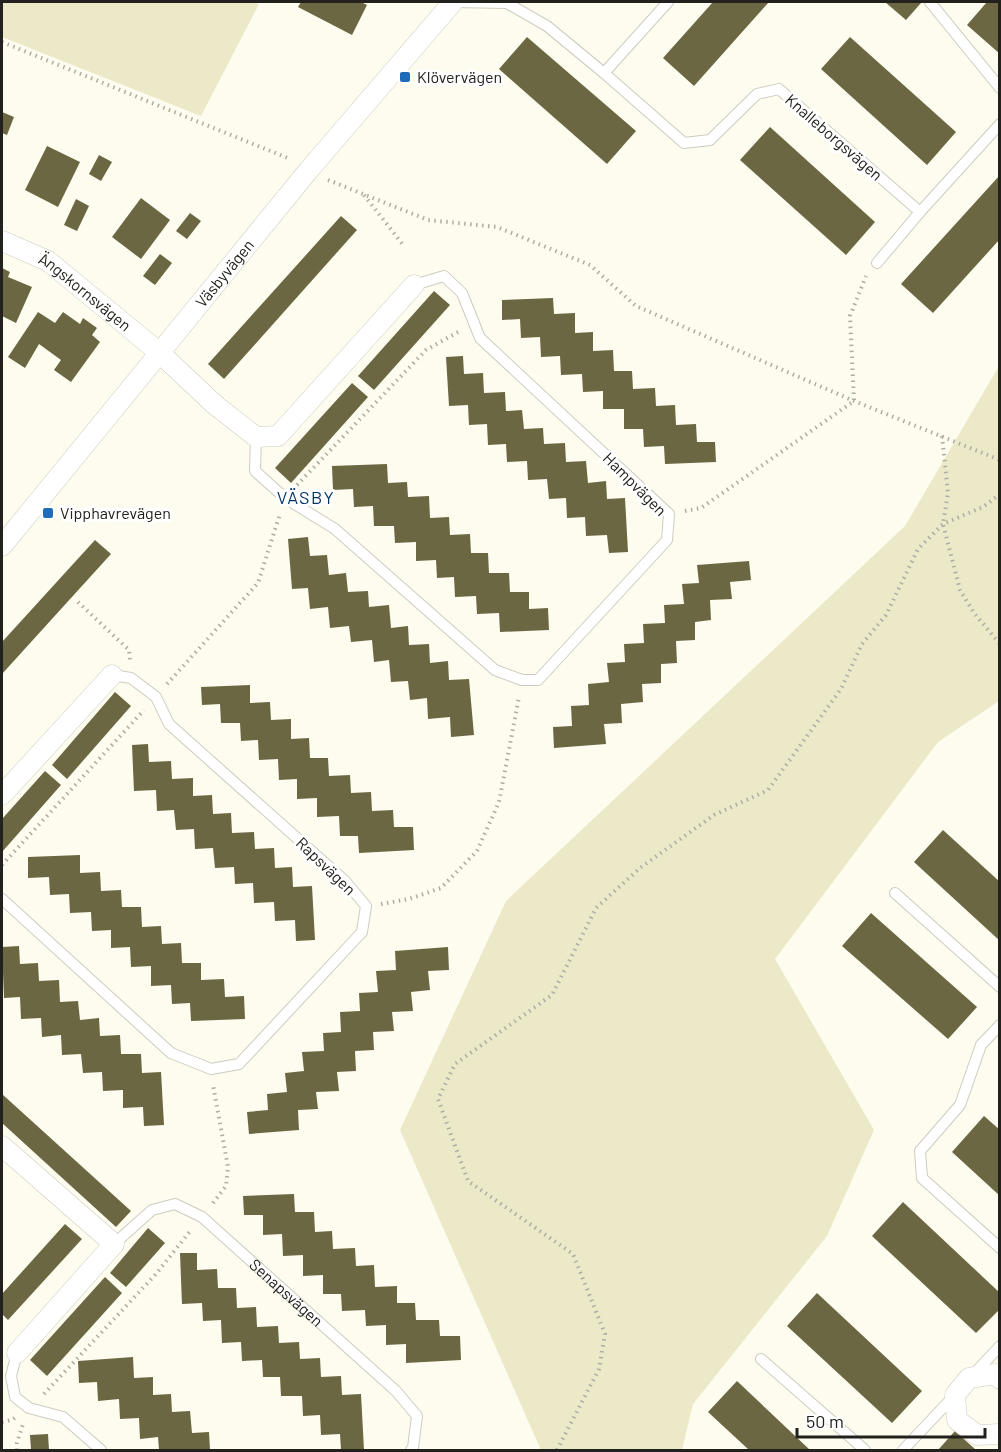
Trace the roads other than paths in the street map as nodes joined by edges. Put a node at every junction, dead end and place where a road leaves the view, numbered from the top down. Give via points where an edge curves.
1 (453, 2) edge
2 (668, 2) edge
3 (930, 2) edge
4 (604, 73) junction
5 (999, 88) edge
6 (999, 124) edge
7 (920, 212) junction
8 (2, 241) edge
9 (877, 263) road end
10 (414, 285) joint
11 (161, 354) junction
12 (256, 437) junction
13 (2, 546) edge
14 (112, 675) joint
15 (2, 795) edge
16 (895, 893) dead end
17 (2, 899) edge
18 (999, 987) edge
19 (999, 1025) edge
20 (2, 1146) edge
21 (114, 1244) junction
22 (999, 1248) edge
23 (999, 1346) edge
24 (17, 1353) joint
25 (761, 1359) dead end
26 (969, 1378) junction
27 (999, 1379) edge
28 (955, 1395) junction
29 (999, 1434) edge
30 (100, 1450) edge
31 (411, 1450) edge
32 (865, 1450) edge
33 (903, 1450) edge

1 - 4 lane, Knalleborgsvägen via 507,3 547,26
1 - 11 street, Väsbyvägen via 308,171
2 - 4 lane
3 - 5 lane
4 - 7 lane, Knalleborgsvägen via 684,142 710,140 757,94 779,89
6 - 7 lane
7 - 9 lane
8 - 11 street, Ängskornsvägen via 48,261
10 - 12 street, Hampvägen via 278,436
10 - 12 lane, Hampvägen via 444,276 462,293 480,338 669,514 667,540 538,680 522,680 495,670 335,529 285,498 255,471
11 - 12 street
11 - 13 street, Väsbyvägen
14 - 15 street, Rapsvägen
14 - 17 lane, Rapsvägen via 132,678 156,697 169,724 345,881 366,906 362,932 239,1064 211,1069 171,1053
16 - 18 lane
19 - 22 lane via 981,1045 960,1105 920,1151 922,1178
20 - 21 street
21 - 24 street, Senapsvägen
21 - 31 lane, Senapsvägen via 152,1210 175,1204 202,1217 396,1392 417,1416
23 - 26 lane
24 - 30 lane, Senapsvägen via 11,1376 15,1397 28,1408 63,1418
25 - 32 lane
26 - 27 street via 994,1374
26 - 28 street
28 - 29 street via 957,1420 977,1435
28 - 33 lane

